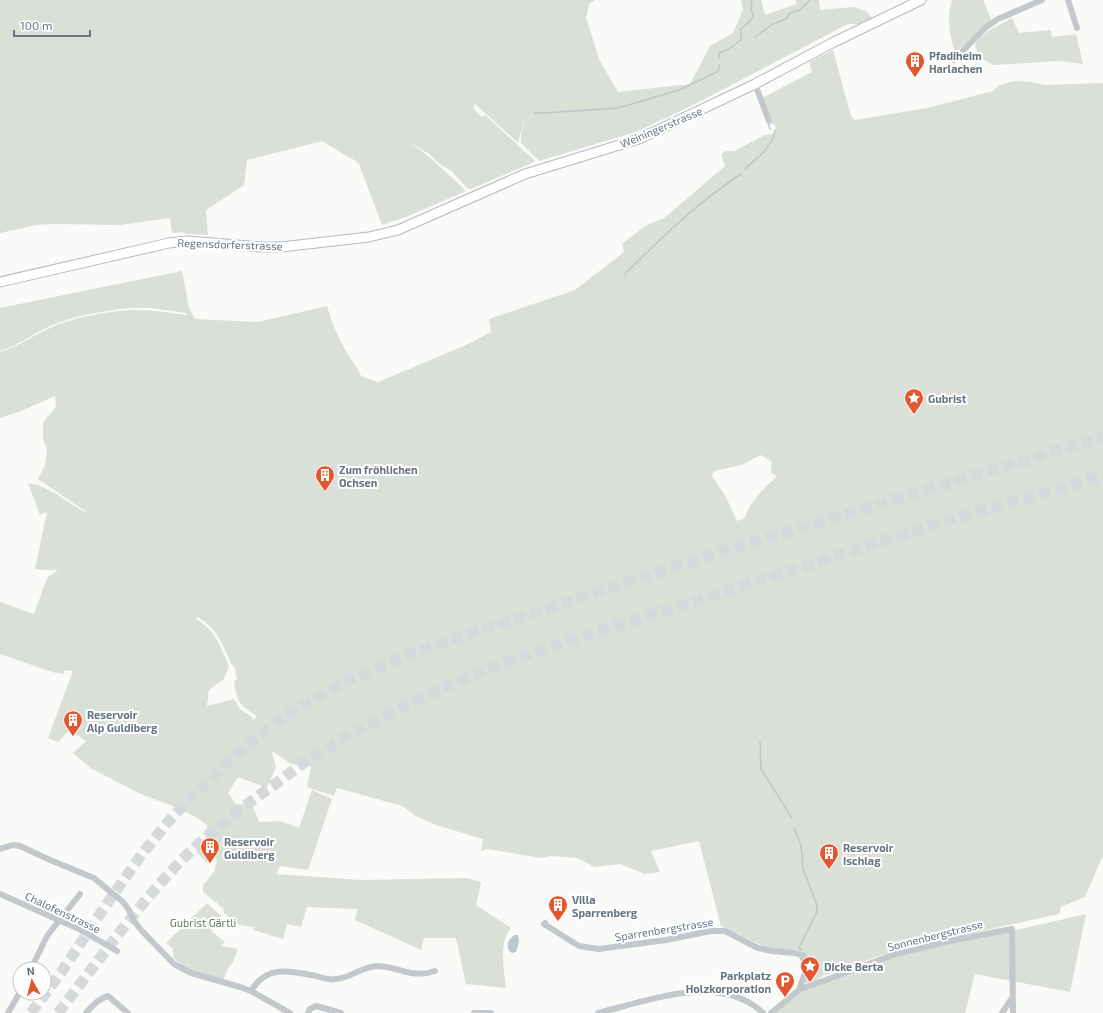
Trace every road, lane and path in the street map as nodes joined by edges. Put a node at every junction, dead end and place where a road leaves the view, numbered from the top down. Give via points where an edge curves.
1 (921, 0) edge
2 (1042, 0) edge
3 (1068, 0) edge
4 (1078, 28) dead end
5 (954, 60) dead end
6 (755, 84) junction
7 (769, 122) dead end
8 (369, 237) joint
9 (0, 282) edge
10 (0, 849) edge
11 (0, 894) edge
12 (80, 894) dead end
13 (59, 920) junction
14 (545, 922) dead end
15 (117, 951) dead end
16 (35, 961) edge
17 (435, 971) dead end
18 (799, 990) junction
19 (251, 991) junction
20 (1012, 998) junction
21 (15, 1001) edge
22 (8, 1013) edge
23 (86, 1013) edge
24 (128, 1013) edge
25 (290, 1013) edge
26 (308, 1013) edge
27 (341, 1013) edge
28 (474, 1013) edge
29 (491, 1013) edge
30 (598, 1013) edge
31 (763, 1013) edge
32 (771, 1013) edge
33 (1002, 1013) edge
34 (1013, 1013) edge

1 - 6 street, Weiningerstrasse
2 - 5 street via 986,27
3 - 4 street
6 - 7 street
6 - 8 street, Weiningerstrasse via 639,139 525,174 398,230
8 - 9 street, Regensdorferstrasse via 271,247 173,242
10 - 19 street via 13,845 20,846 94,878 123,902 142,931 174,964 191,973
11 - 13 street, Chalofenstrasse
12 - 13 street
13 - 15 street, Chalofenstrasse
13 - 16 street via 47,936
14 - 18 street, Sparrenbergstrasse via 544,924 579,946 595,948 643,944 711,931 725,931 758,948 801,955 806,970
17 - 19 street via 418,975 374,966 335,979 294,971 280,972 258,980
18 - 20 street, Sonnenbergstrasse via 896,954 1012,929
18 - 32 street
19 - 25 street
20 - 33 street
20 - 34 street, Sonnenbergstrasse
21 - 22 street
23 - 24 street via 108,996
26 - 27 street via 316,1006
28 - 29 street
30 - 31 street via 664,996 700,992 737,997

